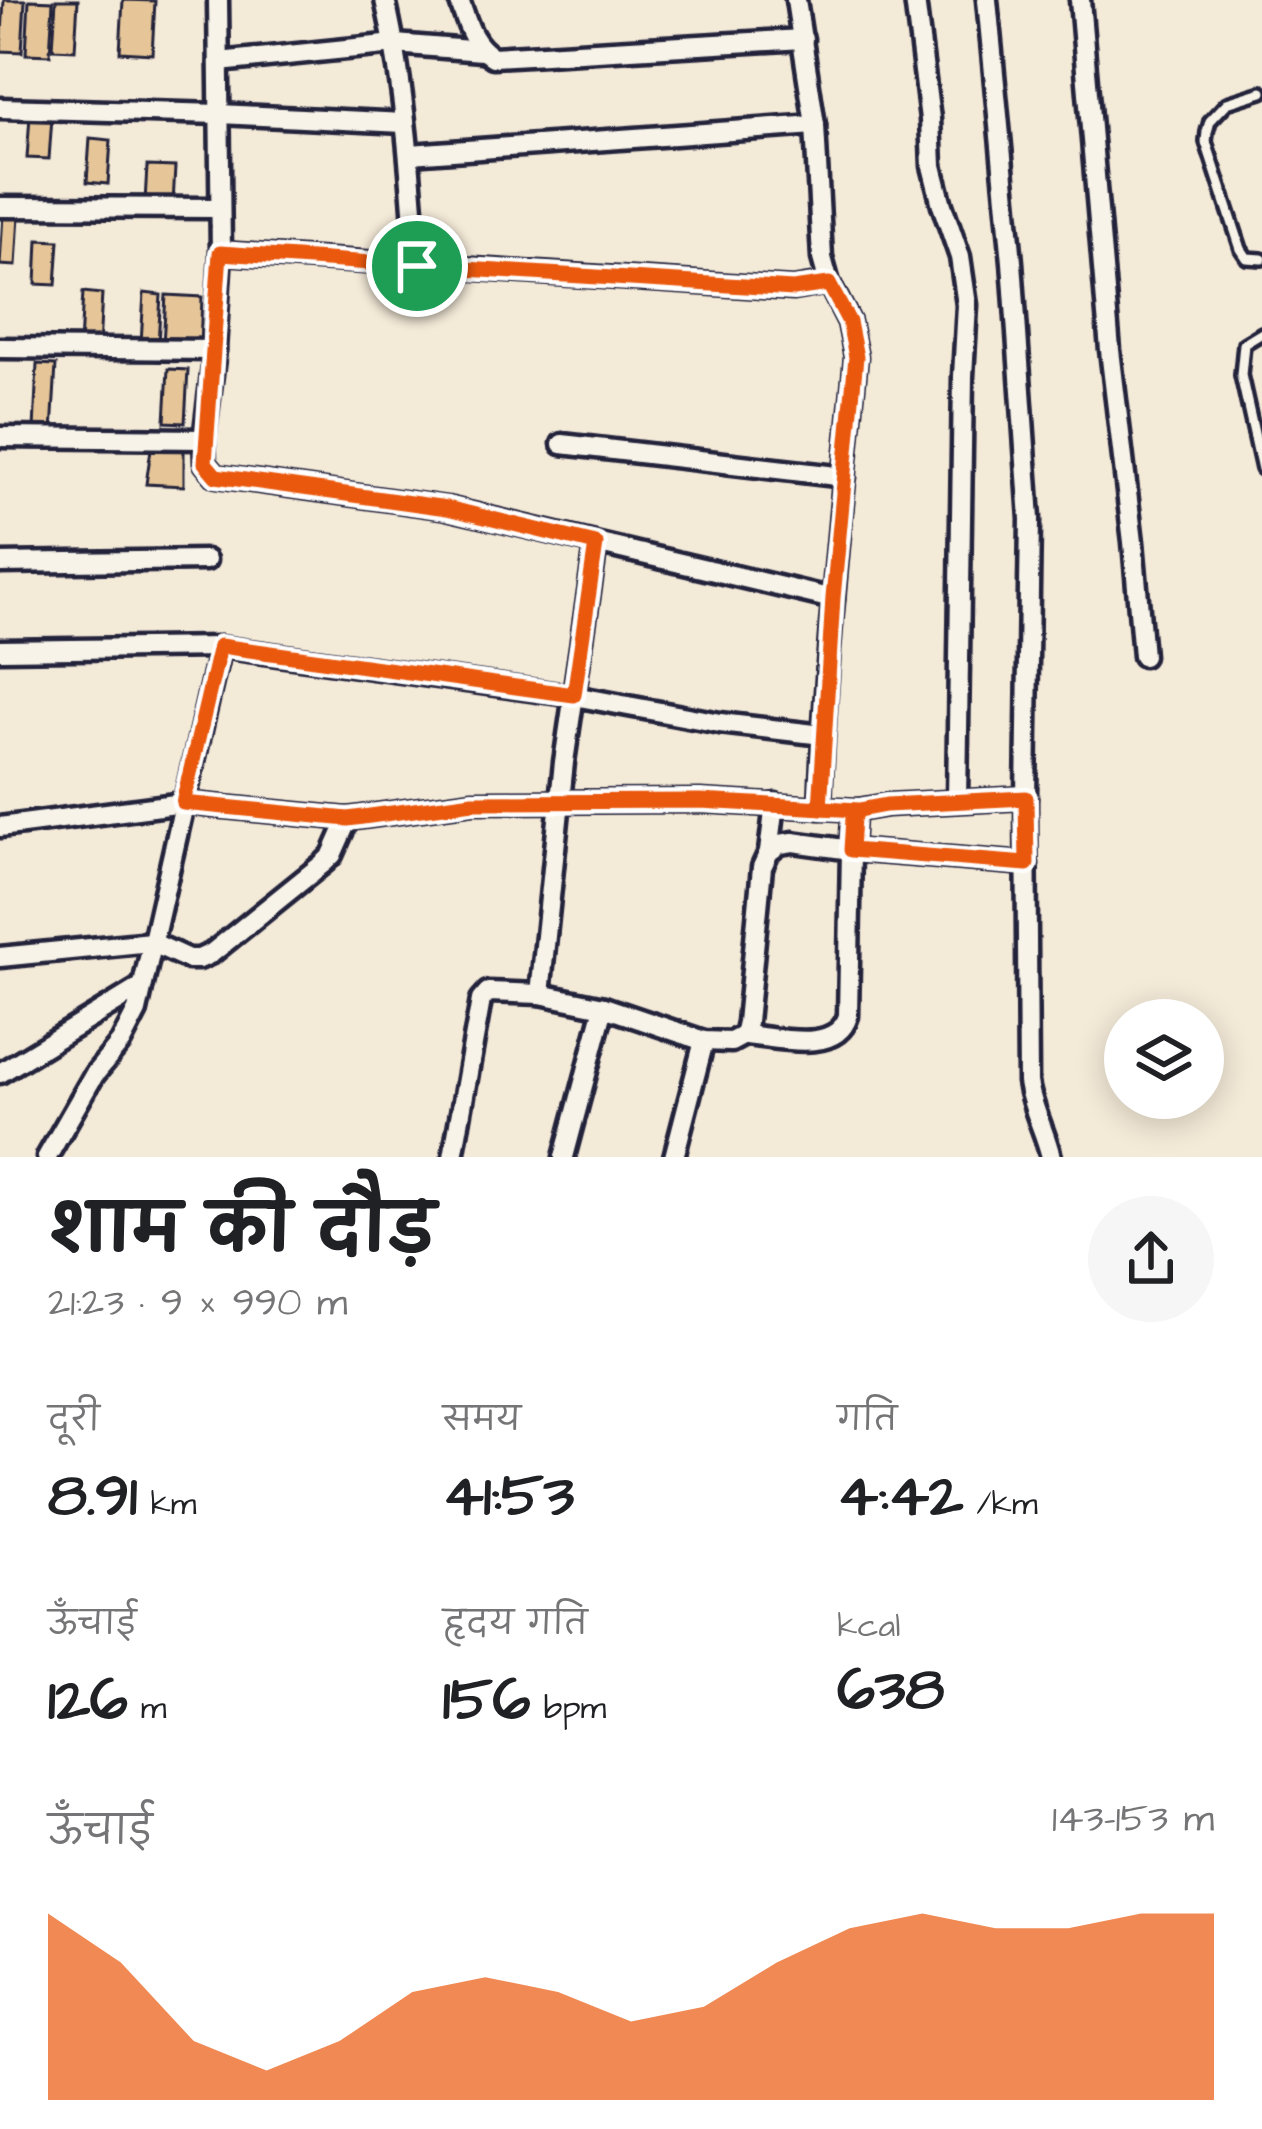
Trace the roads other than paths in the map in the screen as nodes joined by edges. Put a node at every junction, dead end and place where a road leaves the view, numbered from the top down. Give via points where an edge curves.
1 (218, 0) edge
2 (385, 0) edge
3 (459, 0) edge
4 (796, 0) edge
5 (915, 0) edge
6 (987, 0) edge
7 (1079, 0) edge
8 (802, 39) junction
9 (395, 44) junction
10 (482, 51) junction
11 (219, 62) junction
12 (1262, 92) edge
13 (0, 108) edge
14 (220, 114) junction
15 (404, 123) junction
16 (815, 125) junction
17 (410, 154) junction
18 (0, 207) edge
19 (219, 208) junction
20 (220, 253) junction
21 (1262, 260) edge
22 (417, 266) junction
23 (829, 284) junction
24 (1262, 333) edge
25 (0, 348) edge
26 (215, 350) junction
27 (0, 436) edge
28 (205, 439) junction
29 (562, 444) dead end
30 (1262, 469) edge
31 (845, 477) junction
32 (596, 544) junction
33 (206, 560) dead end
34 (0, 563) edge
35 (833, 598) junction
36 (220, 646) junction
37 (0, 650) edge
38 (1143, 656) dead end
39 (574, 695) junction
40 (823, 735) junction
41 (1026, 798) junction
42 (957, 801) junction
43 (183, 803) junction
44 (560, 803) junction
45 (775, 804) junction
46 (820, 808) junction
47 (859, 810) junction
48 (348, 819) junction
49 (0, 827) edge
50 (851, 850) junction
51 (769, 852) junction
52 (1027, 864) junction
53 (151, 942) junction
54 (0, 957) edge
55 (141, 987) junction
56 (540, 994) junction
57 (604, 1007) junction
58 (744, 1035) junction
59 (704, 1041) junction
60 (0, 1073) edge
61 (45, 1154) edge
62 (453, 1157) edge
63 (564, 1157) edge
64 (674, 1157) edge
65 (1051, 1157) edge

1 - 11 street
2 - 9 street
3 - 10 street
4 - 8 street
5 - 42 street via 932,166 967,305
6 - 41 street via 1030,518
7 - 38 street
8 - 10 street via 493,57
8 - 16 street
9 - 10 street
9 - 11 street
9 - 15 street
11 - 14 street
12 - 21 lane via 1219,109 1206,142 1241,249
13 - 14 street
14 - 15 street
14 - 19 street
15 - 17 street
16 - 17 street
16 - 23 street
17 - 22 street
18 - 19 street
19 - 20 street
20 - 22 street
20 - 26 street
22 - 23 street via 793,289
23 - 31 street via 855,346
24 - 30 lane via 1241,356
25 - 26 street
26 - 28 street
27 - 28 street
28 - 32 street via 205,463 216,476 447,508
29 - 31 street
31 - 35 street
32 - 35 street
32 - 39 street
33 - 34 street
35 - 40 street
36 - 37 street
36 - 39 street
36 - 43 street
39 - 40 street
39 - 44 street
40 - 46 street
41 - 42 street
41 - 52 street
42 - 47 street
43 - 48 street
43 - 49 street
43 - 53 street
44 - 45 street
44 - 48 street via 473,802
44 - 56 street
45 - 46 street
45 - 51 street
46 - 47 street
47 - 50 street
48 - 53 street via 325,862 212,953 188,959
50 - 51 street via 793,842
50 - 52 street
50 - 58 street via 845,1028 824,1040
51 - 58 street
52 - 65 street via 1028,1082
53 - 54 street
53 - 55 street
55 - 60 street
55 - 61 street via 127,1032
56 - 57 street
56 - 62 street via 496,991 481,1000
57 - 59 street
57 - 63 street
58 - 59 street
59 - 64 street

